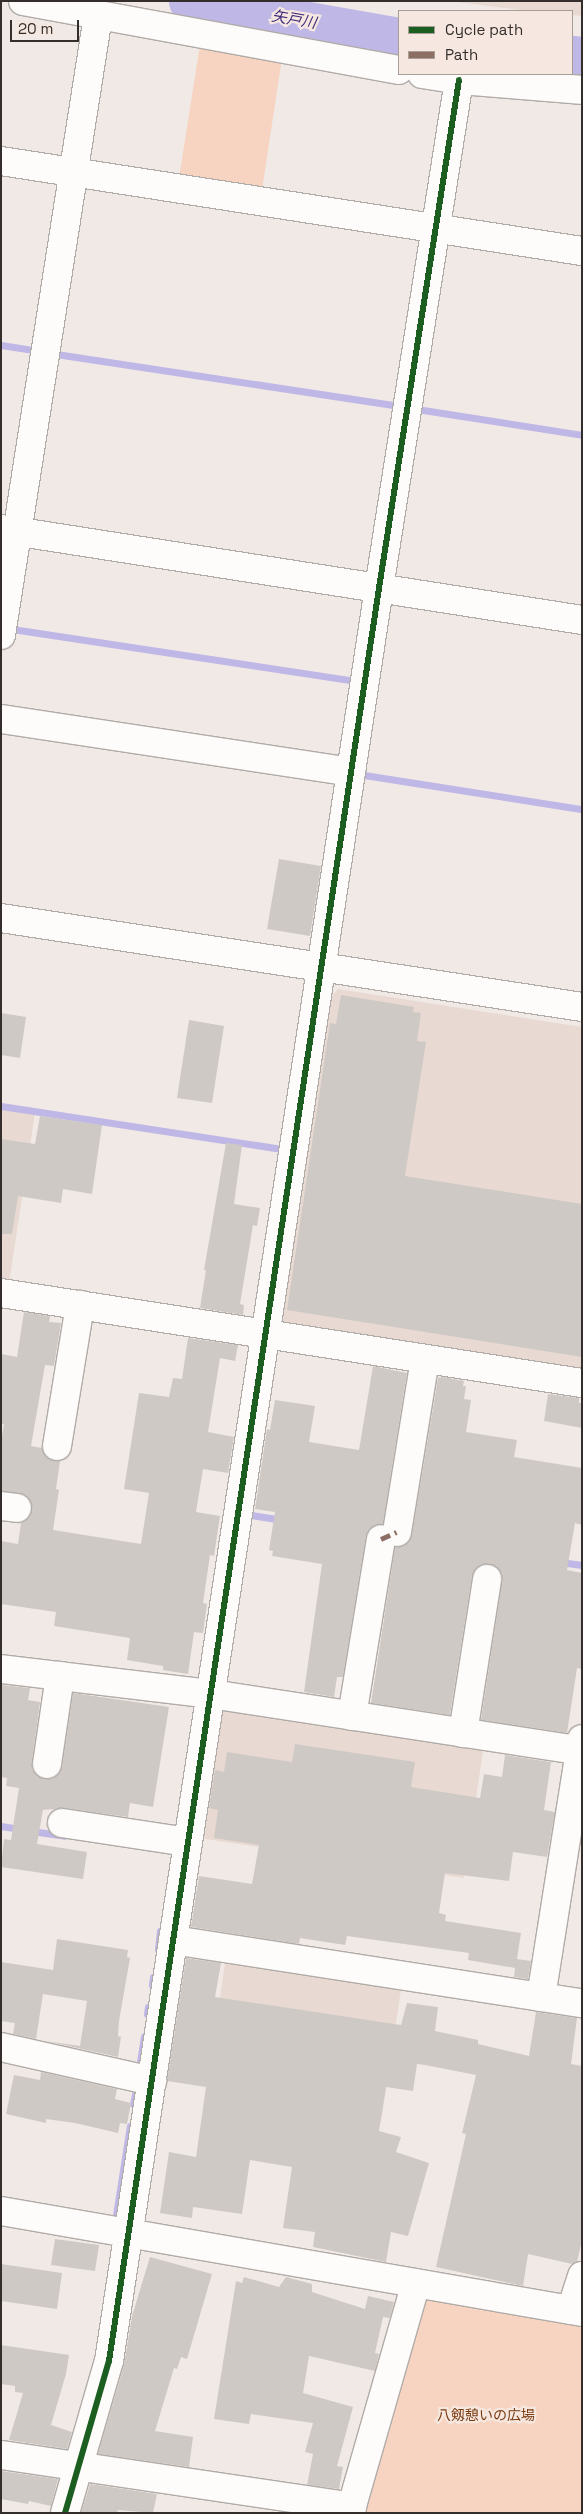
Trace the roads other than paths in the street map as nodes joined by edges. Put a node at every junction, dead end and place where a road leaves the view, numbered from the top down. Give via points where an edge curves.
1 (23, 1) edge
2 (98, 16) junction
3 (398, 70) edge
4 (428, 75) edge
5 (459, 80) junction
6 (582, 90) edge
7 (1, 161) edge
8 (74, 172) junction
9 (436, 228) junction
10 (582, 251) edge
11 (9, 530) edge
12 (379, 588) junction
13 (582, 620) edge
14 (1, 635) edge
15 (1, 719) edge
16 (351, 772) junction
17 (1, 918) edge
18 (322, 967) junction
19 (582, 1007) edge
20 (1, 1293) edge
21 (80, 1305) junction
22 (266, 1334) junction
23 (425, 1359) junction
24 (582, 1383) edge
25 (58, 1446) dead end
26 (487, 1579) dead end
27 (1, 1669) edge
28 (60, 1676) junction
29 (211, 1694) junction
30 (352, 1716) junction
31 (463, 1732) junction
32 (581, 1747) edge
33 (47, 1764) dead end
34 (62, 1823) dead end
35 (188, 1842) junction
36 (173, 1940) junction
37 (541, 1997) junction
38 (582, 2003) edge
39 (1, 2047) edge
40 (152, 2081) junction
41 (1, 2211) edge
42 (129, 2232) junction
43 (582, 2276) edge
44 (416, 2283) junction
45 (576, 2311) edge
46 (1, 2455) edge
47 (79, 2466) junction
48 (351, 2510) edge
49 (65, 2513) edge

1 - 2 street
2 - 3 street
2 - 8 street
4 - 5 street
5 - 6 street
5 - 9 street
7 - 8 street
8 - 9 street
8 - 11 street
9 - 10 street
9 - 12 street
11 - 12 street
11 - 14 street
12 - 13 street
12 - 16 street
15 - 16 street
16 - 18 street
17 - 18 street
18 - 19 street
18 - 22 street
20 - 21 street
21 - 22 street
21 - 25 street
22 - 23 street
22 - 29 street
23 - 24 street
23 - 30 street
26 - 31 street
27 - 28 street
28 - 29 street
28 - 33 street
29 - 30 street
29 - 35 street
30 - 31 street
31 - 32 street
32 - 37 street
34 - 35 street
35 - 36 street
36 - 37 street
36 - 40 street
37 - 38 street
39 - 40 street
40 - 42 street
41 - 42 street
42 - 44 street
42 - 47 street via 109,2361
43 - 45 street
44 - 45 street
44 - 48 street
46 - 47 street
47 - 48 street
47 - 49 street

